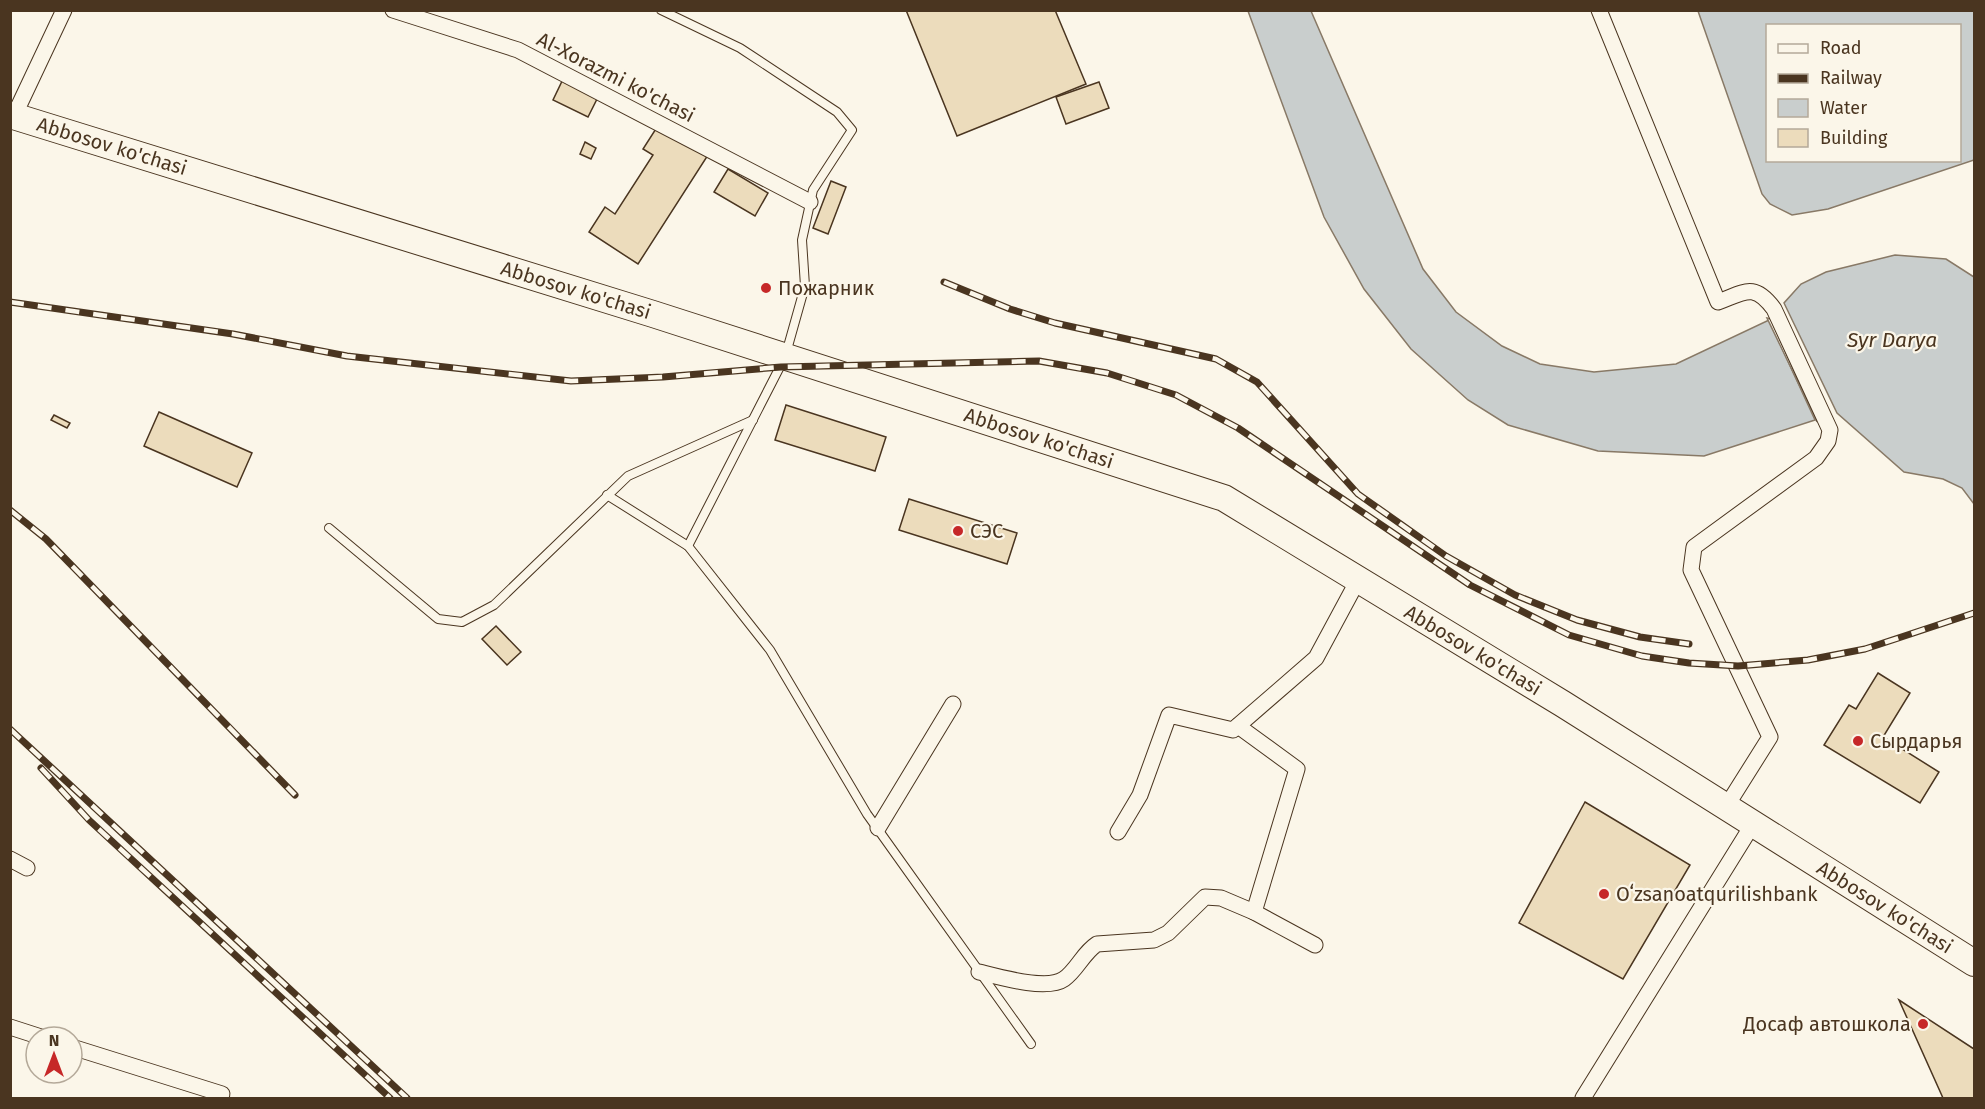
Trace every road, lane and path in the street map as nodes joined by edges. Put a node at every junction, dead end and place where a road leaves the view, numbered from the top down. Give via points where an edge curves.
1 (64, 10) edge
2 (393, 10) edge
3 (661, 10) edge
4 (1599, 10) edge
5 (12, 115) edge
6 (810, 202) junction
7 (785, 357) junction
8 (753, 420) junction
9 (607, 495) junction
10 (328, 528) dead end
11 (688, 546) junction
12 (1358, 580) junction
13 (953, 704) dead end
14 (1238, 726) junction
15 (1726, 807) junction
16 (1753, 824) junction
17 (878, 828) junction
18 (1118, 832) dead end
19 (10, 860) edge
20 (27, 868) dead end
21 (1254, 912) junction
22 (1315, 945) dead end
23 (1974, 963) edge
24 (980, 972) junction
25 (1031, 1044) dead end
26 (84, 1051) edge
27 (222, 1094) dead end
28 (1583, 1098) edge

1 - 5 street
2 - 6 street, Al-Xorazmi ko'chasi via 518,50
3 - 6 lane via 740,48 837,112 852,130 813,190
4 - 15 street via 1718,302 1751,290 1764,295 1830,430 1828,441 1816,458 1694,547 1691,570 1770,737
5 - 7 main road, Abbosov ko'chasi
6 - 7 lane via 802,240 805,286
7 - 8 lane
7 - 12 main road, Abbosov ko'chasi via 1224,498
8 - 9 lane via 628,476
8 - 11 lane
9 - 10 lane via 494,605 462,622 438,620
9 - 11 lane
11 - 17 lane via 770,650
12 - 14 street via 1316,658
12 - 15 main road, Abbosov ko'chasi
13 - 17 street
14 - 18 street via 1233,730 1169,715 1140,795
14 - 21 street via 1297,769
15 - 16 main road, Abbosov ko'chasi
16 - 23 main road, Abbosov ko'chasi
16 - 28 street
17 - 24 lane
19 - 20 street
21 - 22 street
21 - 24 street via 1221,898 1205,897 1168,933 1154,940 1097,944 1065,979 1055,983 1022,982
24 - 25 lane
26 - 27 street

